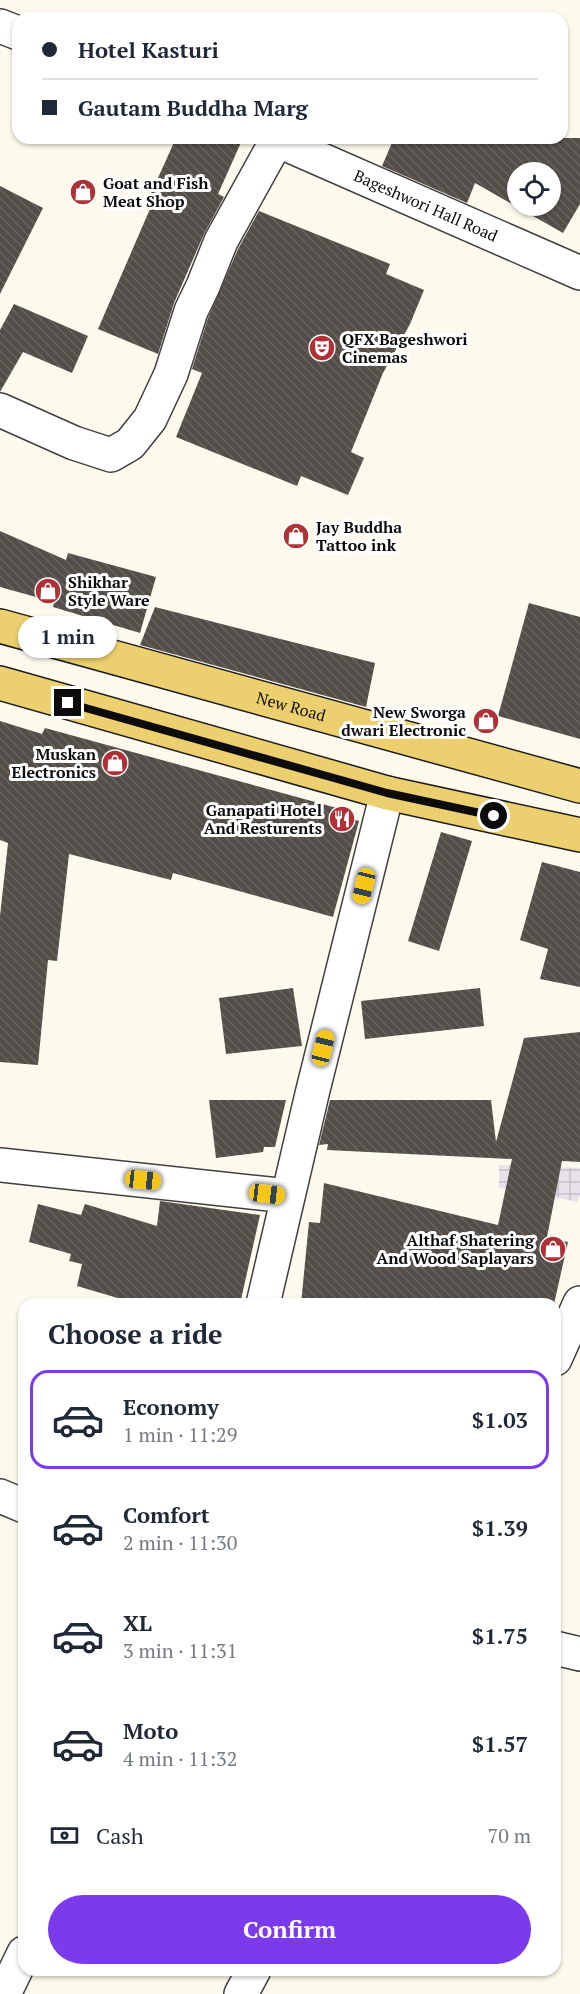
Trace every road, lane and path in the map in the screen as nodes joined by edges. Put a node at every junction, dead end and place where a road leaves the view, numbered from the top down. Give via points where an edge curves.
1 (272, 144) edge
2 (286, 144) edge
3 (580, 273) edge
4 (0, 410) edge
5 (0, 626) edge
6 (0, 683) edge
7 (580, 786) edge
8 (387, 793) junction
9 (580, 835) edge
10 (0, 1165) edge
11 (288, 1196) junction
12 (264, 1298) edge
13 (580, 1303) edge
14 (561, 1346) edge
15 (0, 1496) edge
16 (18, 1504) edge
17 (561, 1649) edge
18 (580, 1654) edge
19 (18, 1965) edge
20 (251, 1976) edge
21 (4, 1994) edge
22 (241, 1994) edge

1 - 4 street via 221,241 150,419 130,444 111,455
2 - 3 street, Bageshwori Hall Road
5 - 7 main road, New Road
6 - 8 main road
8 - 9 main road
8 - 11 street
10 - 11 street
11 - 12 street
13 - 14 street
15 - 16 street
17 - 18 street
19 - 21 street
20 - 22 street

